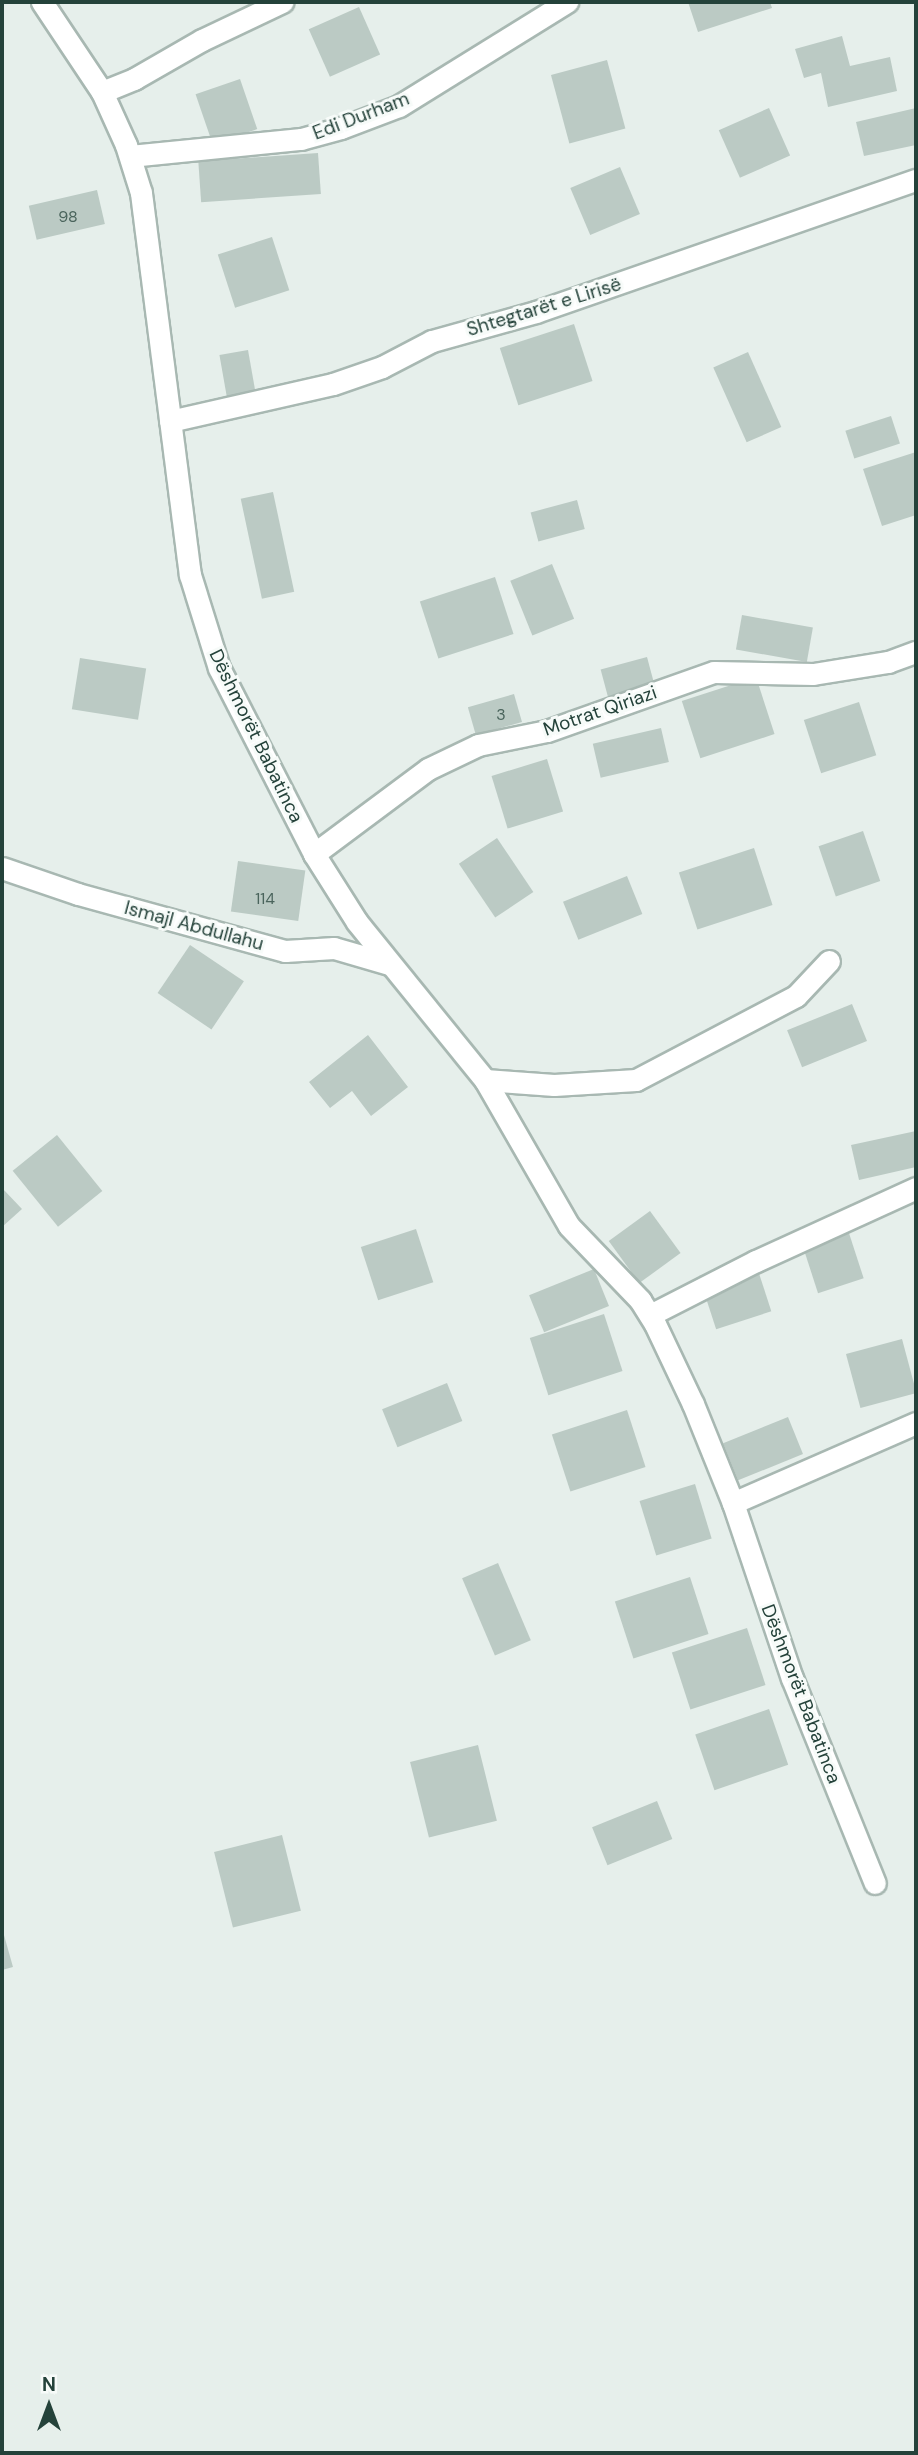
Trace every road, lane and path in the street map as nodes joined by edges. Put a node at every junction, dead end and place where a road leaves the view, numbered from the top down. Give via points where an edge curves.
1 (42, 2) edge
2 (282, 2) edge
3 (567, 2) edge
4 (102, 92) junction
5 (130, 156) junction
6 (916, 180) edge
7 (170, 421) junction
8 (916, 652) edge
9 (314, 854) junction
10 (2, 868) edge
11 (829, 961) dead end
12 (389, 964) junction
13 (485, 1080) junction
14 (916, 1188) edge
15 (650, 1315) junction
16 (916, 1423) edge
17 (733, 1503) junction
18 (875, 1882) dead end

1 - 4 street, Dëshmorët Babatinca
2 - 4 street
3 - 5 street, Edi Durham via 399,106 341,128 301,139
4 - 5 street, Dëshmorët Babatinca
5 - 7 street, Dëshmorët Babatinca via 147,230
6 - 7 street, Shtegtarët e Lirisë via 536,312 432,341 382,367 333,384
7 - 9 street, Dëshmorët Babatinca via 190,575 219,668
8 - 9 street, Motrat Qiriazi via 888,662 813,674 714,672 547,731 478,745 428,769
9 - 12 street, Dëshmorët Babatinca
10 - 12 street, Ismajl Abdullahu via 78,894 285,951 334,948
11 - 13 street via 796,996 636,1080 554,1085
12 - 13 street, Dëshmorët Babatinca
13 - 15 street, Dëshmorët Babatinca via 569,1226
14 - 15 street
15 - 17 street, Dëshmorët Babatinca
16 - 17 street
17 - 18 street, Dëshmorët Babatinca via 792,1678

